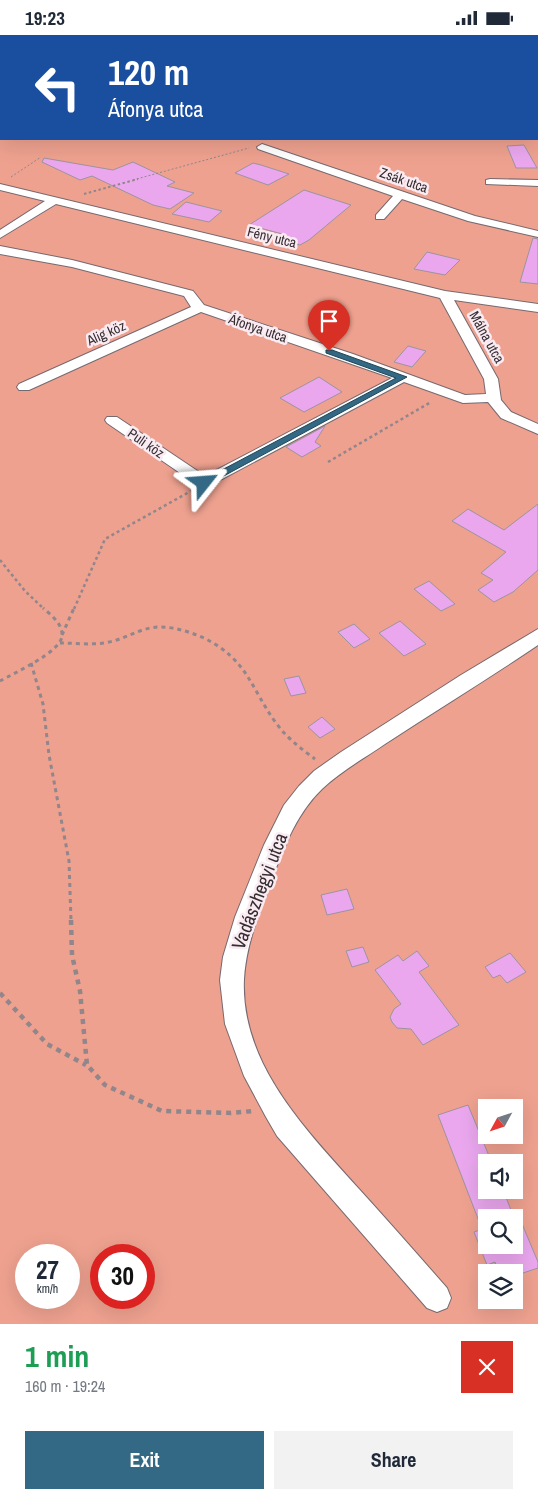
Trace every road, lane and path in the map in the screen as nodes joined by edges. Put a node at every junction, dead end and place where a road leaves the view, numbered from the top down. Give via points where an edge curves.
1 (259, 147) joint
2 (41, 157) dead end
3 (490, 182) dead end
4 (4, 183) edge
5 (538, 183) edge
6 (400, 195) junction
7 (57, 200) junction
8 (380, 217) dead end
9 (538, 234) edge
10 (0, 235) edge
11 (0, 251) edge
12 (445, 295) junction
13 (200, 308) junction
14 (538, 308) edge
15 (403, 377) junction
16 (24, 387) dead end
17 (447, 393) junction
18 (492, 397) junction
19 (112, 420) dead end
20 (538, 430) edge
21 (328, 462) dead end
22 (204, 483) junction
23 (0, 560) edge
24 (62, 635) junction
25 (538, 636) edge
26 (60, 643) junction
27 (32, 663) junction
28 (0, 681) edge
29 (330, 771) junction
30 (0, 993) edge
31 (87, 1065) junction
32 (276, 1109) junction
33 (437, 1299) dead end

1 - 6 street, Zsák utca
1 - 7 path
2 - 4 path
3 - 5 street
4 - 7 street, Fény utca
6 - 8 street
6 - 9 street, Zsák utca via 472,219
7 - 10 street
7 - 12 street, Fény utca
11 - 13 street, Áfonya utca via 17,251 189,293
12 - 14 street, Fény utca
12 - 18 street, Málna utca via 492,379
13 - 15 street, Áfonya utca
13 - 16 street, Alig köz
15 - 17 street, Áfonya utca
15 - 22 street
17 - 18 street, Áfonya utca via 463,399
17 - 21 path
18 - 20 street via 506,415
19 - 22 street, Puli köz
22 - 24 path via 106,539
23 - 24 path via 60,626
24 - 26 path
25 - 29 street, Vadászhegyi utca
26 - 27 path
26 - 29 path via 106,643 121,639 137,629 160,627 181,629 221,645 236,658 252,680 261,701 288,738
27 - 28 path
27 - 31 path via 43,704 69,861 72,955 80,991
29 - 32 street, Vadászhegyi utca via 306,791 291,813 259,884 234,959 231,989 237,1022 250,1061
30 - 31 path via 47,1044
31 - 32 path via 105,1085 162,1111 231,1113
32 - 33 street, Vadászhegyi utca via 286,1127

